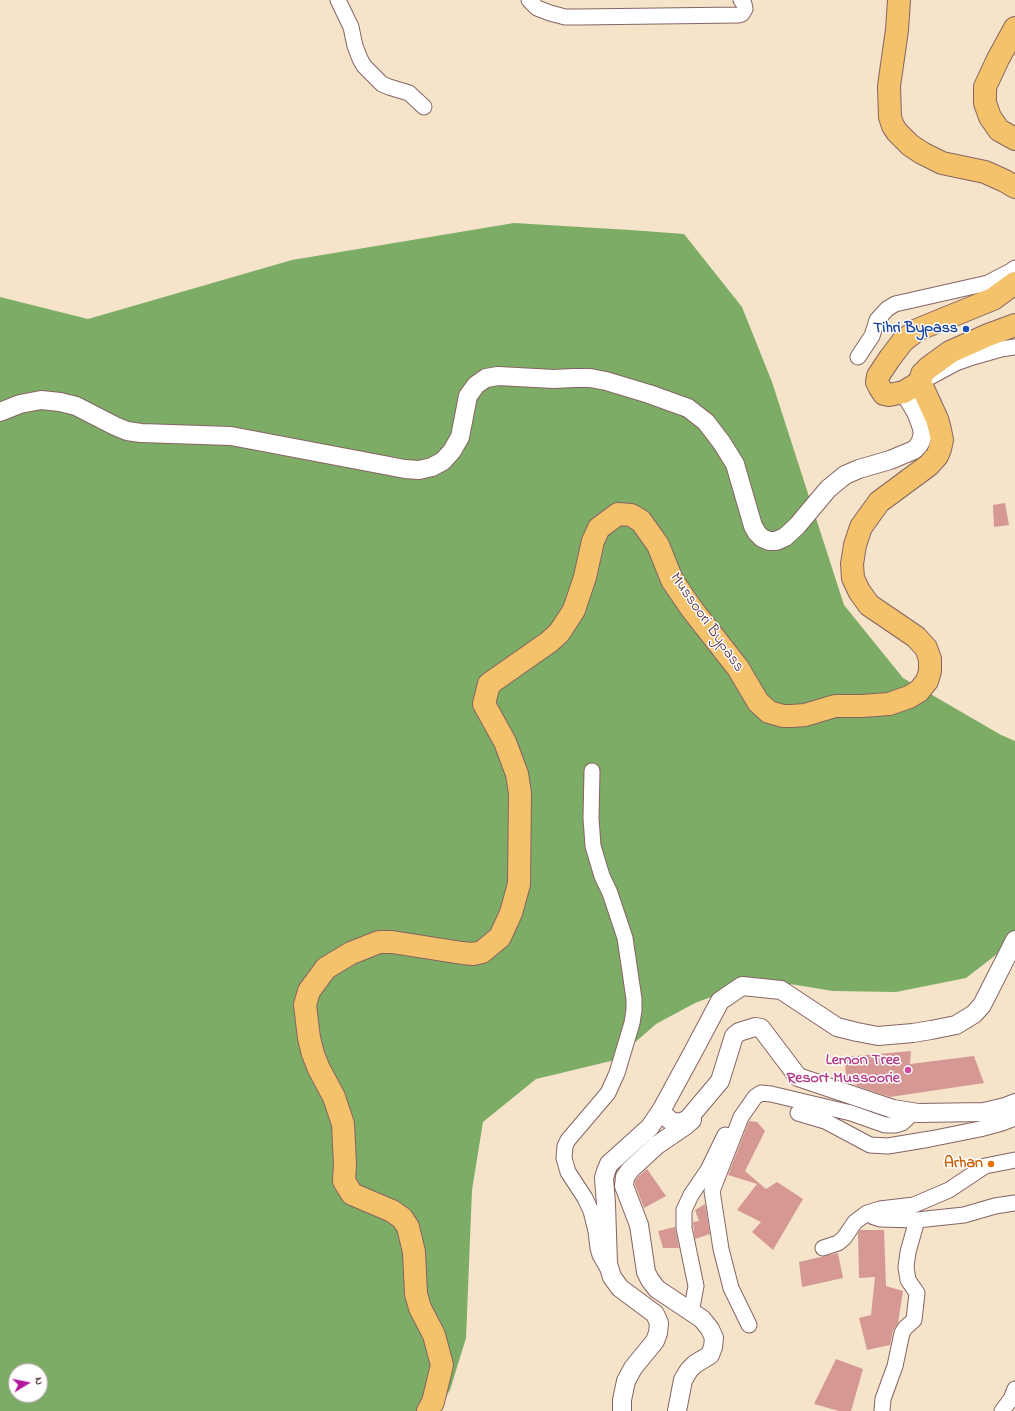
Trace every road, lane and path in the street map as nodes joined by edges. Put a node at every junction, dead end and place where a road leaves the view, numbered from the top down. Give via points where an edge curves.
1 (338, 0) edge
2 (529, 0) edge
3 (741, 0) edge
4 (898, 0) edge
5 (1015, 28) edge
6 (424, 108) dead end
7 (1015, 139) edge
8 (1015, 187) edge
9 (1015, 268) edge
10 (1015, 283) edge
11 (1015, 324) edge
12 (1015, 347) edge
13 (858, 357) dead end
14 (912, 387) junction
15 (0, 412) edge
16 (592, 772) dead end
17 (1015, 940) edge
18 (754, 1097) junction
19 (702, 1102) junction
20 (1015, 1103) edge
21 (662, 1109) junction
22 (798, 1113) dead end
23 (912, 1113) junction
24 (1015, 1118) edge
25 (1015, 1160) edge
26 (1015, 1203) edge
27 (867, 1213) junction
28 (917, 1220) junction
29 (824, 1248) dead end
30 (612, 1277) junction
31 (691, 1313) junction
32 (748, 1325) dead end
33 (1015, 1389) edge
34 (428, 1411) edge
35 (622, 1411) edge
36 (677, 1411) edge
37 (882, 1411) edge
38 (1002, 1411) edge

1 - 6 street via 352,27 355,46 364,66 382,84 409,93
2 - 3 street via 537,8 550,13 580,17 738,15 745,9
4 - 8 main road via 898,30 889,86 890,117 893,126 910,145 942,163 985,172
5 - 7 main road via 985,87 985,103 990,117 1000,130
9 - 13 street via 988,283 895,304 877,320 872,336
10 - 14 main road via 993,299 917,330 903,342 881,371 878,382 884,394 889,395
11 - 14 main road via 950,352 928,368
12 - 14 street via 956,363
14 - 15 street via 923,433 918,446 890,460 845,475 828,489 797,526 776,541 768,541 757,533 735,464 706,422 688,408 590,378 486,378 476,385 468,396 460,437 452,451 443,461 419,470 230,436 127,431 76,406 60,402 34,401
14 - 34 main road, Mussoori Bypass via 937,419 942,440 940,449 929,465 879,502 862,527 854,546 852,564 853,578 869,605 916,637 926,648 930,659 930,671 927,681 919,691 888,704 835,706 792,716 770,712 758,702 738,668 672,580 658,545 641,521 631,515 618,514 599,528 574,610 559,633 489,684 487,691 484,704 505,742 517,774 520,793 519,884 511,913 500,937 482,952 473,954 379,942 351,953 326,968 309,991 305,1005 313,1054 334,1097 343,1124 344,1181 352,1194 392,1210 408,1227 414,1252 416,1294 434,1335 442,1365 433,1402
16 - 30 street via 593,846 625,938 634,1010 617,1073 608,1093 568,1140 564,1158 568,1172 591,1211 600,1255
17 - 21 street via 982,1005 974,1014 956,1025 925,1031 878,1036 857,1032 837,1026 781,990 742,986 720,1001
18 - 23 street via 761,1093 770,1094 851,1113 885,1125 902,1123
18 - 31 street via 739,1109 684,1210 684,1228 696,1286
18 - 32 street via 741,1117 712,1191 721,1249 731,1288
19 - 21 street via 688,1119 680,1123 671,1121
19 - 23 street via 720,1081 734,1036 755,1027 761,1028 798,1077
19 - 31 street via 692,1121 657,1145 630,1170 624,1186 639,1225 646,1272 650,1280 657,1289
20 - 23 street via 984,1112
21 - 30 street via 650,1127 609,1164 606,1171 604,1178 608,1264
22 - 24 street via 825,1121 870,1145 888,1146 980,1129
25 - 27 street via 985,1166 948,1190 914,1205
26 - 28 street via 956,1217
27 - 28 street via 880,1219
27 - 29 street via 855,1222 838,1243
28 - 37 street via 906,1268 908,1280 917,1293 916,1311 914,1320 902,1333 895,1366 883,1399
30 - 35 street via 620,1288 655,1314 659,1323 655,1341 626,1381
31 - 36 street via 710,1329 714,1338 713,1347 710,1355 695,1364 683,1380
33 - 38 street via 1012,1399

